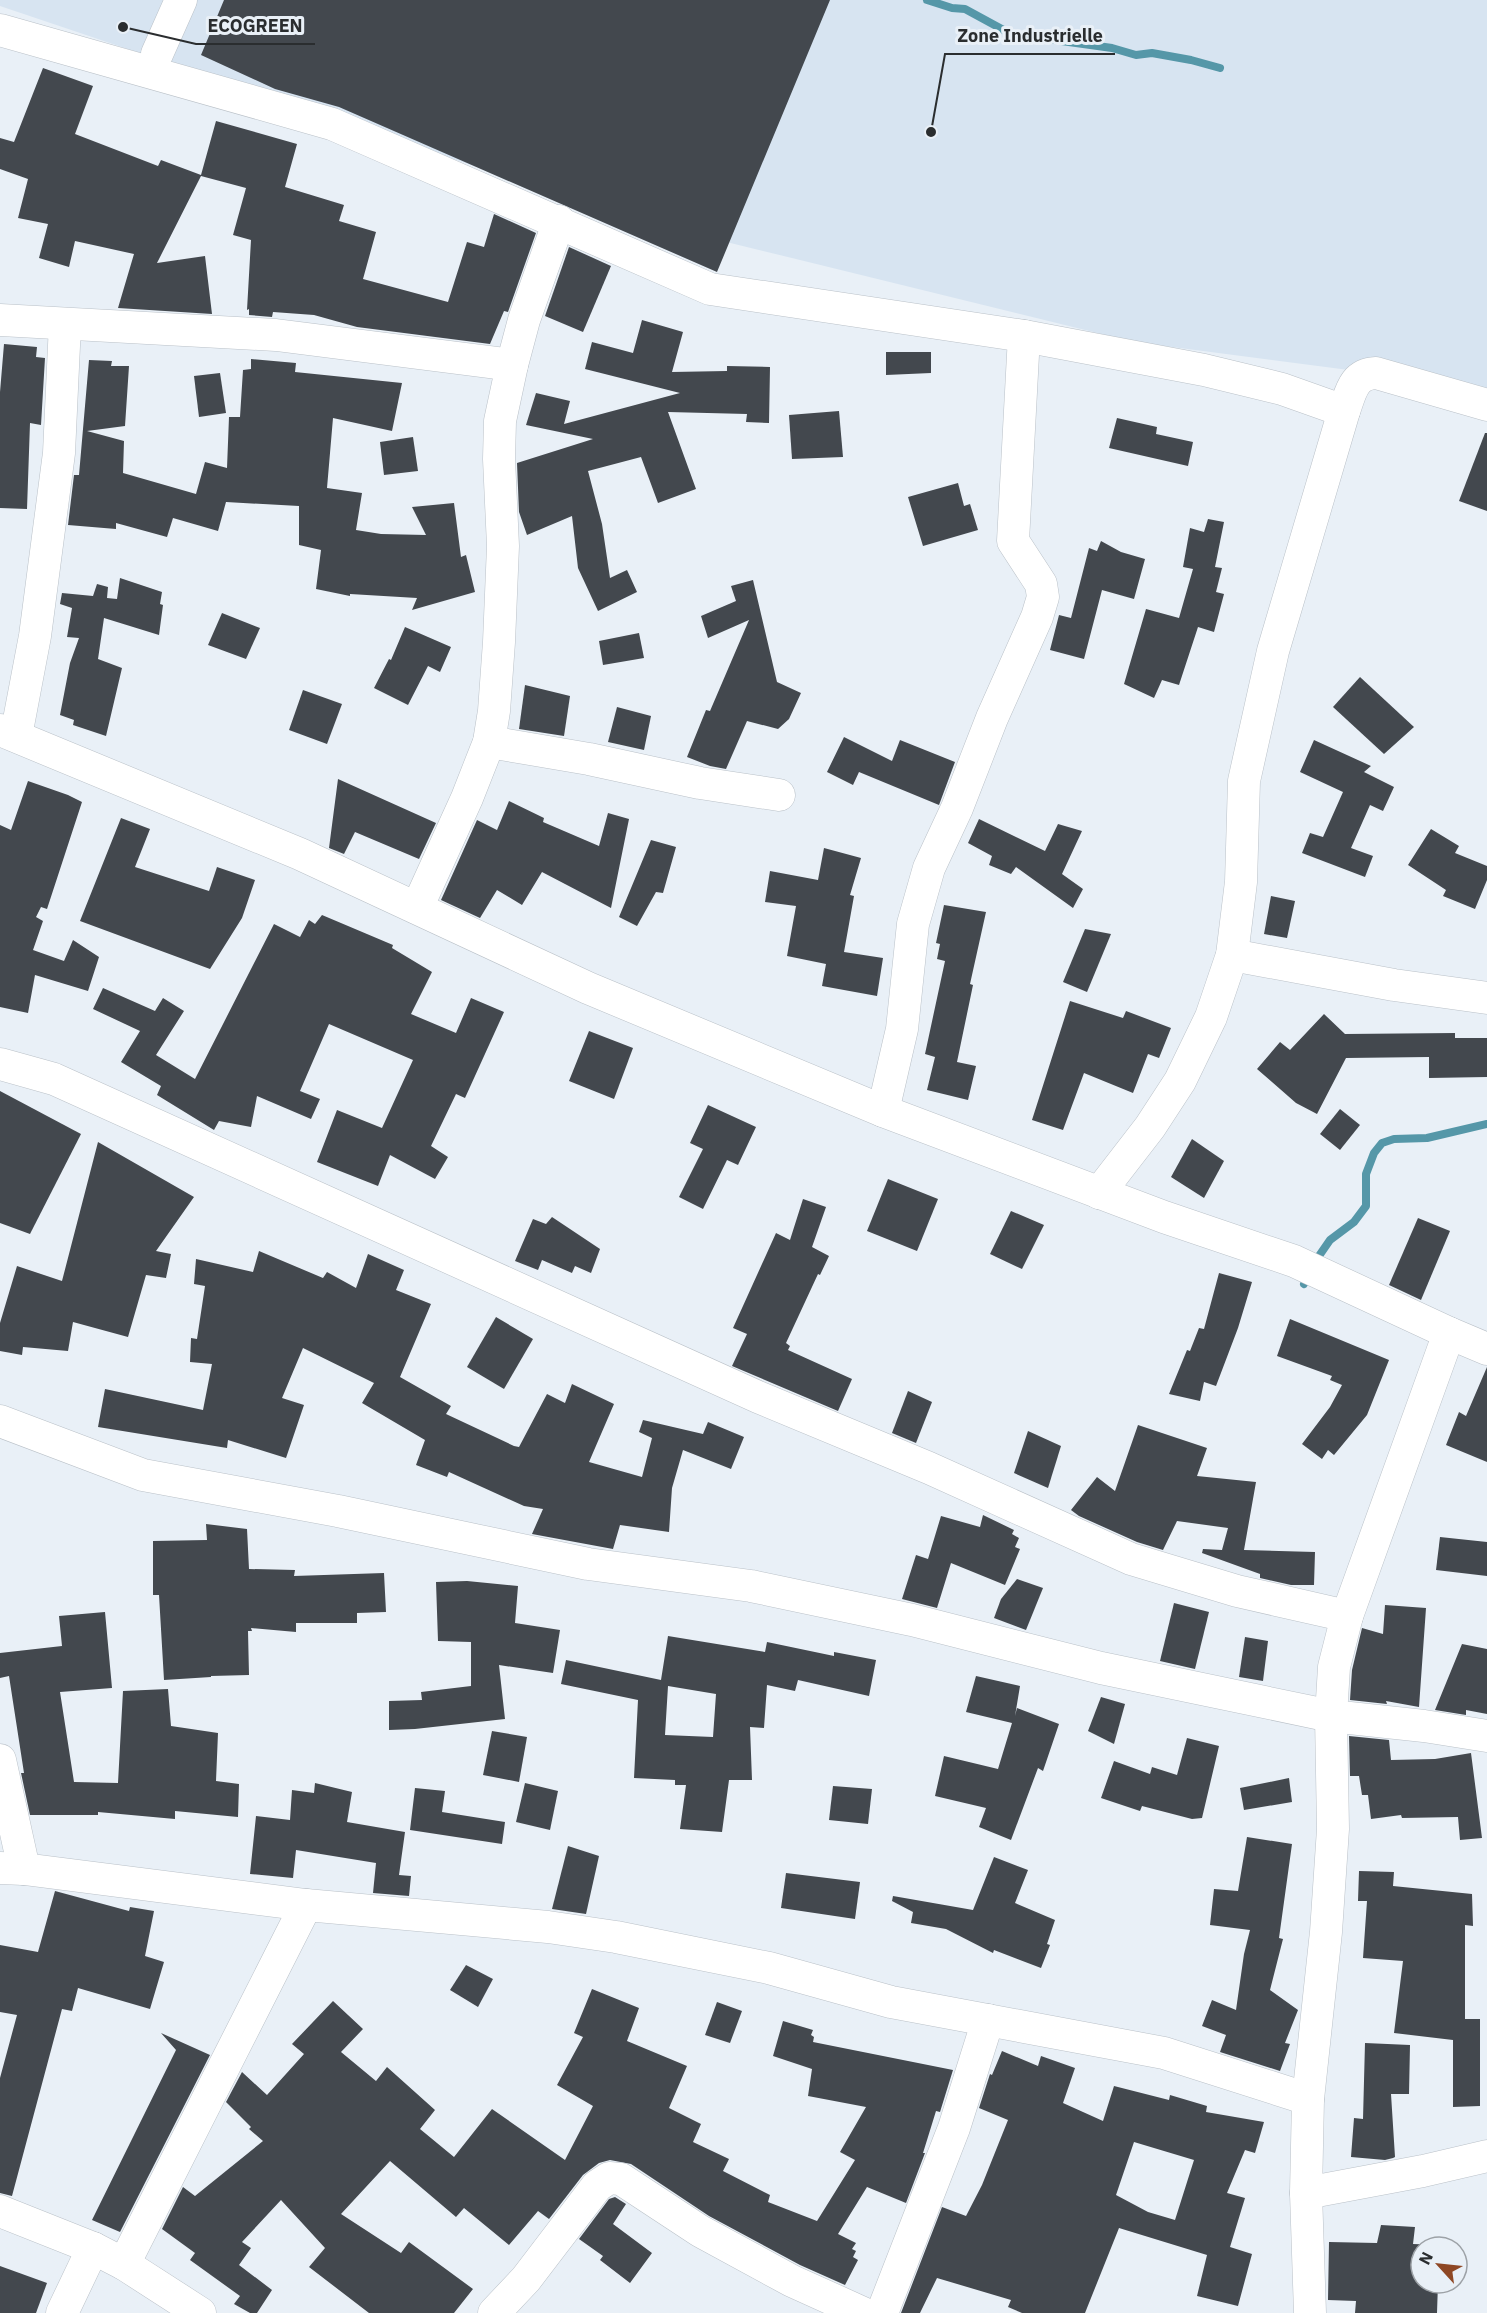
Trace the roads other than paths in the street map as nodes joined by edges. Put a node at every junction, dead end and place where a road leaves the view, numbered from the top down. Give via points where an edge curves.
1 (180, 0) edge
2 (0, 30) edge
3 (157, 54) dead end
4 (560, 221) junction
5 (0, 320) edge
6 (65, 324) junction
7 (1024, 336) junction
8 (512, 365) junction
9 (1487, 405) edge
10 (1344, 411) junction
11 (8, 733) edge
12 (489, 742) junction
13 (779, 795) dead end
14 (417, 908) junction
15 (1232, 955) junction
16 (1487, 998) edge
17 (0, 1064) edge
18 (884, 1111) junction
19 (1099, 1193) junction
20 (1449, 1333) junction
21 (1487, 1349) edge
22 (0, 1421) edge
23 (1347, 1616) junction
24 (1331, 1716) junction
25 (1487, 1736) edge
26 (0, 1760) edge
27 (12, 1869) edge
28 (306, 1905) junction
29 (988, 2020) junction
30 (1308, 2099) junction
31 (1487, 2156) edge
32 (1306, 2193) junction
33 (0, 2211) edge
34 (93, 2248) junction
35 (124, 2264) junction
36 (62, 2313) edge
37 (200, 2313) edge
38 (494, 2313) edge
39 (863, 2313) edge
40 (882, 2313) edge
41 (1310, 2313) edge

1 - 3 street
2 - 4 street via 332,124
4 - 7 street via 710,289
4 - 8 street
5 - 6 street
6 - 8 street via 276,335
6 - 11 street via 59,453 35,636
7 - 10 street via 1204,370 1282,389
7 - 18 street via 1013,541 1041,584 1043,597 957,808 928,868 913,924 902,1029
8 - 12 street via 500,421 503,546
9 - 10 street via 1365,373 1356,380
10 - 15 street via 1273,651 1245,781 1241,882
11 - 14 street via 300,854
12 - 13 street
12 - 14 street via 468,798
14 - 18 street via 588,988
15 - 16 street via 1394,986
15 - 19 street via 1211,1017 1180,1081
17 - 23 street via 54,1079 748,1392 1131,1559 1237,1591
18 - 19 street
19 - 20 street via 1294,1261
20 - 21 street
20 - 23 street
22 - 24 street via 143,1475 588,1564 751,1586 912,1620 1101,1668
23 - 24 street via 1334,1667
24 - 25 street
24 - 30 street via 1333,1829
26 - 27 street
27 - 28 street
28 - 29 street via 616,1937 769,1968 891,2002
28 - 35 street
29 - 30 street via 1164,2053
29 - 40 street via 954,2128
30 - 32 street
31 - 32 street
32 - 41 street
33 - 34 street
34 - 35 street
34 - 36 street
35 - 37 street
38 - 39 street via 526,2279 597,2186 609,2178 621,2179 700,2230 792,2281

